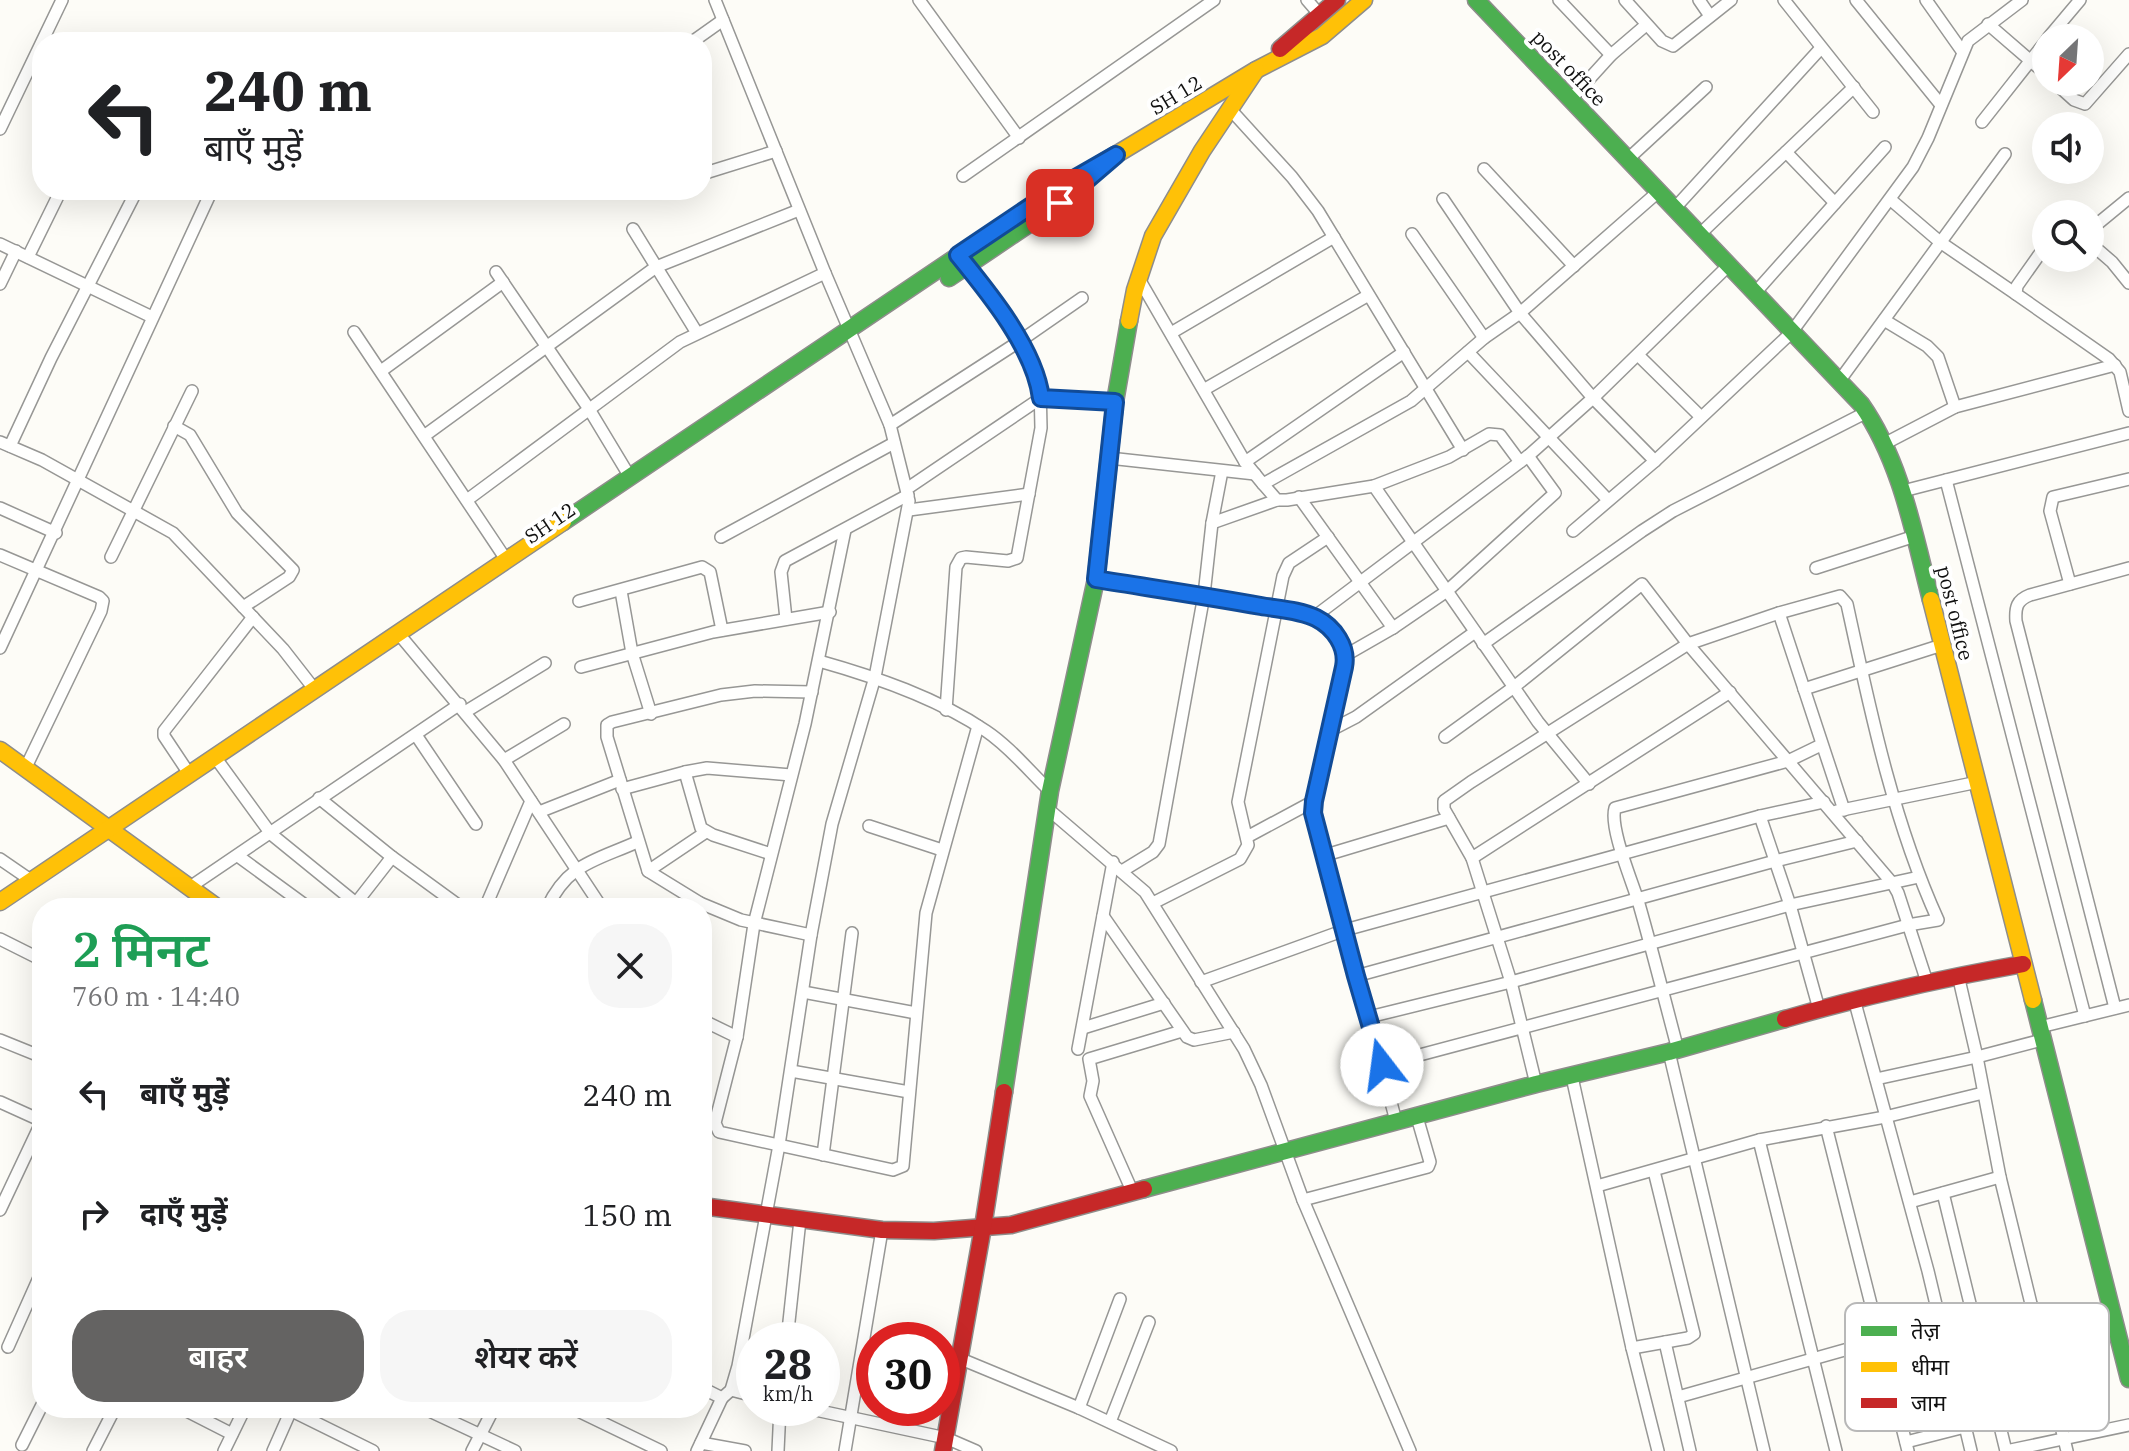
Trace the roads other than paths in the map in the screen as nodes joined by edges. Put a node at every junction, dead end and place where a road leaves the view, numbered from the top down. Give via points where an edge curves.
1 (62, 0) edge
2 (715, 0) edge
3 (919, 0) edge
4 (1214, 0) edge
5 (1307, 0) edge
6 (1337, 0) edge
7 (1364, 0) edge
8 (1476, 0) edge
9 (1559, 0) edge
10 (1625, 0) edge
11 (1699, 0) edge
12 (1731, 0) edge
13 (1784, 0) edge
14 (1856, 0) edge
15 (1926, 0) edge
16 (2022, 0) edge
17 (2079, 0) edge
18 (1320, 15) junction
19 (1710, 16) junction
20 (723, 20) junction
21 (1988, 24) junction
22 (2059, 24) edge
23 (1646, 25) junction
24 (47, 32) edge
25 (706, 32) edge
26 (1821, 48) junction
27 (1962, 51) junction
28 (2129, 54) edge
29 (1611, 55) junction
30 (2031, 59) joint
31 (32, 62) edge
32 (1256, 70) junction
33 (2104, 82) edge
34 (1706, 87) dead end
35 (1854, 87) junction
36 (2070, 96) edge
37 (2092, 96) edge
38 (1571, 99) junction
39 (1941, 105) junction
40 (1230, 109) junction
41 (1873, 112) dead end
42 (1982, 122) dead end
43 (0, 129) edge
44 (1019, 138) junction
45 (1885, 147) dead end
46 (776, 151) junction
47 (1786, 152) junction
48 (2005, 154) dead end
49 (1628, 159) junction
50 (1484, 169) dead end
51 (712, 171) edge
52 (963, 176) dead end
53 (1658, 192) junction
54 (2129, 198) edge
55 (1443, 199) dead end
56 (56, 200) edge
57 (132, 200) edge
58 (207, 200) edge
59 (1891, 200) junction
60 (1835, 203) junction
61 (1674, 209) junction
62 (799, 210) junction
63 (2104, 219) edge
64 (633, 229) dead end
65 (1412, 234) dead end
66 (1699, 235) junction
67 (1334, 237) junction
68 (1940, 242) junction
69 (0, 244) edge
70 (16, 251) junction
71 (2104, 255) edge
72 (28, 257) junction
73 (963, 261) junction
74 (2032, 265) edge
75 (1574, 266) junction
76 (1728, 266) junction
77 (656, 267) junction
78 (825, 273) junction
79 (1139, 279) junction
80 (2129, 283) edge
81 (0, 284) edge
82 (88, 286) junction
83 (1754, 294) junction
84 (2016, 294) junction
85 (1367, 296) junction
86 (1082, 298) dead end
87 (1520, 313) junction
88 (152, 317) junction
89 (1884, 320) junction
90 (354, 332) dead end
91 (697, 333) junction
92 (1171, 333) junction
93 (1791, 333) junction
94 (852, 336) junction
95 (1484, 338) junction
96 (1020, 341) junction
97 (546, 346) junction
98 (1404, 352) junction
99 (1468, 352) junction
100 (1638, 355) junction
101 (2115, 365) junction
102 (381, 371) junction
103 (1840, 380) junction
104 (1205, 389) junction
105 (1426, 389) junction
106 (192, 391) dead end
107 (1041, 398) junction
108 (1593, 398) junction
109 (1115, 402) junction
110 (1955, 407) junction
111 (589, 409) junction
112 (2129, 411) edge
113 (1867, 412) junction
114 (1701, 417) junction
115 (890, 425) junction
116 (174, 426) junction
117 (2129, 433) edge
118 (424, 436) junction
119 (1549, 437) junction
120 (894, 443) junction
121 (5, 444) edge
122 (1884, 444) junction
123 (1463, 450) junction
124 (1109, 458) junction
125 (1524, 459) junction
126 (1655, 461) junction
127 (1245, 462) junction
128 (1222, 471) junction
129 (1255, 474) junction
130 (630, 477) junction
131 (2129, 479) edge
132 (79, 480) junction
133 (1946, 480) junction
134 (1263, 484) junction
135 (1374, 486) junction
136 (1903, 491) junction
137 (908, 492) junction
138 (1029, 494) junction
139 (1299, 497) junction
140 (467, 500) junction
141 (1277, 500) junction
142 (1608, 500) junction
143 (0, 508) edge
144 (133, 509) junction
145 (909, 510) junction
146 (1212, 523) junction
147 (845, 530) junction
148 (1573, 531) dead end
149 (56, 533) junction
150 (1915, 536) junction
151 (721, 537) dead end
152 (1328, 537) junction
153 (1414, 543) junction
154 (0, 555) edge
155 (111, 557) dead end
156 (507, 561) junction
157 (1816, 568) dead end
158 (2129, 568) edge
159 (38, 571) junction
160 (1096, 579) junction
161 (1359, 582) junction
162 (2070, 584) junction
163 (621, 591) junction
164 (1447, 591) junction
165 (1204, 595) junction
166 (579, 601) dead end
167 (243, 607) junction
168 (1275, 609) junction
169 (830, 612) junction
170 (1779, 613) junction
171 (253, 617) junction
172 (1314, 617) junction
173 (786, 619) junction
174 (1393, 628) junction
175 (722, 630) junction
176 (1475, 632) junction
177 (403, 638) junction
178 (1483, 644) junction
179 (1688, 644) junction
180 (1942, 645) junction
181 (0, 648) edge
182 (632, 653) junction
183 (1346, 655) junction
184 (819, 661) junction
185 (545, 663) dead end
186 (581, 667) dead end
187 (1861, 669) junction
188 (875, 677) junction
189 (1514, 687) junction
190 (1804, 689) junction
191 (315, 690) junction
192 (812, 692) junction
193 (1730, 692) junction
194 (463, 708) junction
195 (946, 710) junction
196 (651, 714) junction
197 (564, 724) dead end
198 (978, 726) junction
199 (1329, 731) junction
200 (1548, 734) junction
201 (416, 735) junction
202 (1445, 737) dead end
203 (1821, 745) junction
204 (0, 750) edge
205 (504, 760) junction
206 (1788, 761) junction
207 (219, 762) junction
208 (26, 767) junction
209 (685, 772) junction
210 (190, 775) junction
211 (791, 775) junction
212 (1978, 782) junction
213 (1589, 784) junction
214 (621, 785) junction
215 (1050, 791) junction
216 (319, 798) junction
217 (1895, 798) junction
218 (531, 801) junction
219 (1314, 801) junction
220 (1824, 802) junction
221 (1048, 809) junction
222 (1839, 811) junction
223 (539, 812) junction
224 (1760, 816) junction
225 (1449, 818) junction
226 (476, 824) dead end
227 (869, 826) dead end
228 (706, 832) junction
229 (114, 833) junction
230 (271, 834) junction
231 (1247, 837) junction
232 (1857, 841) junction
233 (637, 842) junction
234 (942, 850) junction
235 (771, 854) junction
236 (1326, 855) junction
237 (1623, 855) junction
238 (238, 856) junction
239 (392, 857) junction
240 (1472, 858) junction
241 (0, 859) edge
242 (1775, 861) junction
243 (1113, 862) junction
244 (577, 868) junction
245 (648, 871) junction
246 (1122, 871) junction
247 (1919, 877) junction
248 (32, 881) junction
249 (1893, 884) junction
250 (190, 887) junction
251 (1483, 892) junction
252 (205, 898) edge
253 (295, 898) edge
254 (347, 898) edge
255 (363, 898) edge
256 (448, 898) edge
257 (489, 898) edge
258 (552, 898) edge
259 (596, 898) edge
260 (687, 898) edge
261 (1638, 900) junction
262 (0, 902) edge
263 (1153, 903) junction
264 (1790, 905) junction
265 (712, 910) edge
266 (1103, 916) junction
267 (0, 917) edge
268 (754, 924) junction
269 (1908, 925) junction
270 (1345, 930) junction
271 (852, 933) dead end
272 (811, 935) junction
273 (0, 939) edge
274 (1499, 939) junction
275 (1650, 944) junction
276 (1804, 953) junction
277 (32, 955) edge
278 (2023, 964) junction
279 (1958, 975) junction
280 (1356, 976) junction
281 (1201, 982) junction
282 (1511, 982) junction
283 (1927, 982) junction
284 (1663, 991) junction
285 (803, 992) junction
286 (1854, 999) junction
287 (844, 1000) junction
288 (1164, 1003) junction
289 (2129, 1005) edge
290 (2115, 1008) junction
291 (1819, 1009) junction
292 (916, 1013) junction
293 (2085, 1016) junction
294 (1369, 1017) junction
295 (712, 1025) edge
296 (1083, 1028) junction
297 (1524, 1028) junction
298 (1182, 1031) junction
299 (1234, 1032) junction
300 (2041, 1034) junction
301 (737, 1037) junction
302 (0, 1040) edge
303 (1078, 1049) dead end
304 (1673, 1051) junction
305 (32, 1053) edge
306 (1977, 1057) junction
307 (1382, 1065) junction
308 (791, 1071) junction
309 (1572, 1077) junction
310 (832, 1078) junction
311 (1876, 1079) junction
312 (1536, 1084) junction
313 (909, 1092) junction
314 (1983, 1093) junction
315 (0, 1102) edge
316 (32, 1116) edge
317 (1417, 1117) junction
318 (1885, 1117) junction
319 (1396, 1121) junction
320 (1826, 1126) junction
321 (1759, 1140) junction
322 (32, 1142) edge
323 (779, 1145) junction
324 (1285, 1150) junction
325 (823, 1155) junction
326 (1692, 1159) junction
327 (1654, 1171) junction
328 (2000, 1177) junction
329 (1597, 1186) junction
330 (1133, 1193) junction
331 (1943, 1193) junction
332 (1303, 1200) junction
333 (1910, 1202) junction
334 (712, 1208) edge
335 (0, 1210) edge
336 (765, 1216) junction
337 (800, 1220) junction
338 (983, 1227) junction
339 (882, 1230) junction
340 (32, 1293) edge
341 (1120, 1299) dead end
342 (1871, 1303) edge
343 (1935, 1303) edge
344 (1970, 1303) edge
345 (2032, 1303) edge
346 (789, 1322) edge
347 (1149, 1322) dead end
348 (1665, 1342) junction
349 (8, 1347) dead end
350 (1632, 1348) junction
351 (1845, 1349) edge
352 (1813, 1357) junction
353 (961, 1359) junction
354 (1746, 1377) junction
355 (2129, 1379) edge
356 (712, 1390) edge
357 (727, 1394) junction
358 (736, 1395) edge
359 (1678, 1397) junction
360 (1079, 1408) junction
361 (840, 1416) edge
362 (35, 1418) edge
363 (110, 1418) edge
364 (201, 1418) edge
365 (240, 1418) edge
366 (286, 1418) edge
367 (308, 1418) edge
368 (443, 1418) edge
369 (489, 1418) edge
370 (592, 1418) edge
371 (851, 1418) junction
372 (1110, 1422) junction
373 (2129, 1425) edge
374 (779, 1426) edge
375 (2109, 1429) edge
376 (1953, 1431) edge
377 (1966, 1431) edge
378 (2001, 1431) edge
379 (2062, 1431) edge
380 (2099, 1431) edge
381 (232, 1434) junction
382 (480, 1437) junction
383 (2064, 1438) junction
384 (944, 1444) edge
385 (1907, 1446) edge
386 (699, 1447) edge
387 (20, 1448) edge
388 (654, 1449) edge
389 (1164, 1449) edge
390 (34, 1451) edge
391 (93, 1451) edge
392 (224, 1451) edge
393 (273, 1451) edge
394 (373, 1451) edge
395 (472, 1451) edge
396 (515, 1451) edge
397 (745, 1451) edge
398 (778, 1451) edge
399 (845, 1451) edge
400 (976, 1451) edge
401 (1410, 1451) edge
402 (1658, 1451) edge
403 (1690, 1451) edge
404 (1764, 1451) edge
405 (1836, 1451) edge
406 (1971, 1451) edge
407 (2006, 1451) edge
408 (2067, 1451) edge

1 - 24 street
2 - 20 street
3 - 44 street
4 - 44 street
5 - 18 street
6 - 18 main road, SH 12
7 - 32 main road, SH 12 via 1322,36
8 - 38 main road, post office
9 - 29 street
10 - 23 street
11 - 19 street
12 - 19 street
13 - 26 street
14 - 39 street
15 - 27 street
16 - 21 street
17 - 22 street
18 - 32 main road, SH 12
19 - 23 street via 1673,46
20 - 25 street
20 - 46 street
21 - 27 street
21 - 30 street
23 - 29 street
26 - 35 street
26 - 61 street
27 - 39 street
28 - 33 street
29 - 38 street
30 - 42 street
31 - 43 street
32 - 40 main road
32 - 73 main road, SH 12 via 1055,190
34 - 49 street
35 - 41 street
35 - 47 street
36 - 37 street via 2085,104
38 - 49 main road, post office
39 - 59 street via 1921,152
40 - 67 street via 1292,177
40 - 79 main road via 1153,236
44 - 52 street
45 - 60 street
46 - 51 street
46 - 62 street
47 - 60 street
47 - 66 street
48 - 68 street
49 - 53 main road, post office
50 - 75 street
53 - 61 main road, post office
53 - 75 street
54 - 63 street
55 - 87 street
56 - 72 street
57 - 82 street
58 - 88 street
59 - 68 street
59 - 93 street
60 - 83 street
61 - 66 main road, post office
62 - 77 street
62 - 78 street
64 - 77 street
65 - 95 street
66 - 76 main road, post office
67 - 85 street
67 - 92 street
68 - 84 street
68 - 89 street
69 - 70 street
70 - 72 street
70 - 81 street
71 - 80 street
72 - 82 street
73 - 94 main road, SH 12
73 - 96 street
74 - 84 street
75 - 87 street
76 - 83 main road, post office
76 - 100 street
77 - 91 street
77 - 97 street
78 - 91 street
78 - 94 street
79 - 92 street
79 - 109 main road
82 - 88 street
82 - 121 street
83 - 93 main road, post office
84 - 101 street
85 - 98 street
85 - 104 street
86 - 96 street
87 - 95 street
87 - 108 street
88 - 132 street
89 - 103 street
89 - 110 street via 1938,357
90 - 102 street
91 - 111 street
92 - 104 street
93 - 103 main road, post office
93 - 114 street
94 - 115 street
94 - 130 main road, SH 12
94 - 177 main road, SH 12
95 - 99 street
96 - 107 street
96 - 115 street
97 - 102 street via 499,277
97 - 111 street
97 - 118 street
98 - 105 street
98 - 127 street
99 - 105 street
99 - 119 street
100 - 108 street
100 - 114 street
101 - 110 street
101 - 112 street
102 - 118 street
103 - 113 main road, post office
104 - 127 street
105 - 123 street
105 - 134 street
106 - 116 street
107 - 109 street
107 - 137 street
107 - 138 street
108 - 119 street
108 - 126 street
109 - 124 main road
110 - 122 street
111 - 130 street
111 - 140 street
113 - 122 main road, post office
113 - 178 street via 1673,511
114 - 126 street
115 - 120 street
116 - 144 street
116 - 167 street via 190,435 237,513 293,570
117 - 133 street
118 - 140 street
119 - 125 street
119 - 142 street
120 - 137 street
120 - 151 street
121 - 132 street
122 - 136 main road, post office
123 - 125 street via 1494,433
123 - 135 street
124 - 128 street
124 - 160 main road
125 - 153 street
125 - 164 street via 1555,493
126 - 142 street
127 - 129 street
128 - 129 street
128 - 146 street
129 - 134 street
130 - 156 main road, SH 12
131 - 162 street via 2053,497 2050,511
132 - 144 street
132 - 149 street
133 - 136 street
133 - 293 street
134 - 141 street
135 - 139 street
135 - 153 street
136 - 150 main road, post office
137 - 145 street
137 - 147 street
138 - 145 street
138 - 195 street via 1017,558 958,561
139 - 141 street
139 - 152 street
140 - 156 street
141 - 146 street
142 - 148 street
143 - 149 street
144 - 155 street
144 - 167 street via 173,533
145 - 188 street
146 - 165 street
147 - 169 street
147 - 173 street via 785,561 781,572
149 - 159 street
150 - 157 street
150 - 180 main road, post office
152 - 161 street
152 - 168 street via 1289,563
153 - 161 street
153 - 164 street
154 - 159 street
156 - 177 main road, SH 12
158 - 162 street
159 - 181 street
159 - 208 street via 99,597 103,605
160 - 165 street
160 - 215 main road
161 - 172 street
161 - 174 street
162 - 290 street via 2022,598 2016,621
163 - 166 street
163 - 175 street via 707,568
163 - 182 street
164 - 174 street
164 - 176 street
165 - 168 street
165 - 246 street via 1159,844
167 - 171 street
168 - 172 street
168 - 231 street via 1238,802
169 - 173 street
169 - 184 street
170 - 179 street
170 - 187 street via 1843,598
170 - 190 street
171 - 191 street
171 - 210 street via 164,731
172 - 183 street via 1339,639
173 - 175 street
174 - 183 street
175 - 182 street
176 - 178 street
176 - 199 street
177 - 191 main road, SH 12
177 - 194 street
177 - 207 main road, SH 12
178 - 189 street
179 - 189 street via 1642,584
179 - 193 street
179 - 200 street
180 - 187 street
180 - 212 main road, post office
182 - 186 street
182 - 196 street
183 - 199 street
184 - 188 street
184 - 192 street
185 - 194 street
187 - 190 street
187 - 217 street
188 - 195 street
188 - 272 street via 832,824
189 - 200 street
189 - 202 street
190 - 203 street
191 - 207 main road, SH 12
192 - 196 street via 721,695
192 - 211 street
193 - 206 street
193 - 213 street
194 - 201 street
194 - 205 street
195 - 198 street
196 - 214 street via 607,725
197 - 205 street
198 - 215 street
198 - 234 street
199 - 219 street
200 - 213 street
200 - 225 street via 1444,801
201 - 216 street
201 - 226 street
203 - 206 street
203 - 222 street
204 - 208 main road
205 - 218 street
206 - 220 street
206 - 237 street via 1615,808
207 - 210 main road, SH 12
207 - 229 main road, SH 12
207 - 230 street
208 - 229 main road
209 - 211 street via 721,768
209 - 214 street
209 - 228 street
210 - 229 main road, SH 12
211 - 235 street
212 - 217 street
212 - 278 main road, post office
213 - 240 street
214 - 223 street
214 - 233 street
215 - 221 main road
216 - 230 street
216 - 239 street
217 - 222 street
217 - 247 street
218 - 223 street
218 - 257 street
219 - 231 street
219 - 236 street via 1314,822
220 - 222 street
220 - 224 street
221 - 243 street
221 - 338 main road
222 - 232 street
223 - 244 street
224 - 237 street
224 - 242 street
225 - 236 street
225 - 240 street
227 - 234 street
228 - 235 street
228 - 245 street
229 - 248 main road, SH 12
229 - 250 main road
229 - 267 main road, SH 12
230 - 238 street
230 - 254 street
231 - 263 street via 1240,859
232 - 242 street
232 - 249 street
233 - 244 street
233 - 245 street
234 - 292 street via 926,913
235 - 268 street
236 - 270 street
237 - 251 street
237 - 261 street
238 - 250 street
238 - 253 street
239 - 255 street
239 - 256 street
240 - 251 street
241 - 248 street
242 - 261 street
242 - 264 street
243 - 246 street
243 - 266 street
244 - 258 street
244 - 259 street
245 - 260 street
246 - 263 street
247 - 249 street
247 - 269 street via 1938,920
248 - 262 main road, SH 12
249 - 264 street
249 - 269 street
250 - 252 main road
251 - 270 street
251 - 274 street
261 - 274 street
261 - 275 street
263 - 281 street
264 - 275 street
264 - 276 street
265 - 268 street
266 - 288 street
266 - 296 street
268 - 272 street
268 - 301 street
269 - 276 street
269 - 283 street
270 - 280 street
270 - 281 street
271 - 287 street
272 - 285 street
273 - 277 street
274 - 280 street
274 - 282 street
275 - 282 street
275 - 284 street
276 - 284 street
276 - 291 street
278 - 279 main road
278 - 300 main road, post office
279 - 283 main road
279 - 306 street
280 - 294 street
281 - 299 street
282 - 294 street
282 - 297 street
283 - 286 main road
284 - 297 street
284 - 304 street
285 - 287 street
285 - 308 street
286 - 291 main road
286 - 311 street
287 - 292 street
287 - 310 street
288 - 296 street
288 - 298 street
289 - 290 street
290 - 293 street
291 - 304 main road
292 - 313 street
293 - 300 street
294 - 307 street
295 - 301 street
296 - 303 street
297 - 307 street
297 - 312 street
298 - 299 street via 1194,1040
298 - 330 street via 1089,1059 1090,1096
299 - 324 street
300 - 306 street
300 - 355 main road, post office
301 - 323 street via 716,1129
302 - 305 street
304 - 309 main road
304 - 326 street
306 - 311 street
306 - 314 street
307 - 319 street
308 - 310 street
308 - 323 street
309 - 312 main road
309 - 329 street
310 - 313 street
310 - 325 street
311 - 318 street
312 - 317 main road
313 - 325 street via 900,1169
314 - 318 street
314 - 328 street
315 - 316 street
317 - 319 main road
317 - 332 street via 1428,1167
318 - 320 street
318 - 333 street
319 - 324 main road
320 - 321 street
320 - 342 street
321 - 326 street
321 - 352 street
322 - 335 street
323 - 325 street
323 - 336 street
324 - 330 main road
324 - 332 street
326 - 327 street
326 - 354 street
327 - 329 street
327 - 348 street via 1694,1330 1692,1337
328 - 331 street
328 - 345 street
329 - 350 street
330 - 338 main road via 1035,1220
331 - 333 street
331 - 344 street
332 - 401 street
333 - 343 street
334 - 336 main road
336 - 337 main road
336 - 357 street via 738,1366
337 - 339 main road
337 - 346 street
338 - 339 main road
338 - 353 main road
339 - 371 street
340 - 349 street
341 - 360 street
347 - 372 street
348 - 350 street
348 - 359 street
350 - 402 street
351 - 352 street
352 - 354 street
352 - 405 street
353 - 360 street
353 - 384 main road
354 - 359 street
354 - 404 street
356 - 357 street
357 - 358 street
357 - 386 street
359 - 403 street
360 - 372 street
361 - 371 street
362 - 387 street
363 - 391 street
364 - 381 street
365 - 381 street
366 - 393 street
367 - 394 street
368 - 382 street
369 - 382 street
370 - 388 street
371 - 384 street
371 - 399 street
372 - 389 street
373 - 375 street
374 - 398 street
376 - 385 street
377 - 406 street
378 - 407 street
379 - 383 street
380 - 383 street
381 - 392 street
382 - 395 street
382 - 396 street
383 - 407 street
383 - 408 street
384 - 400 street
386 - 397 street
387 - 390 street

